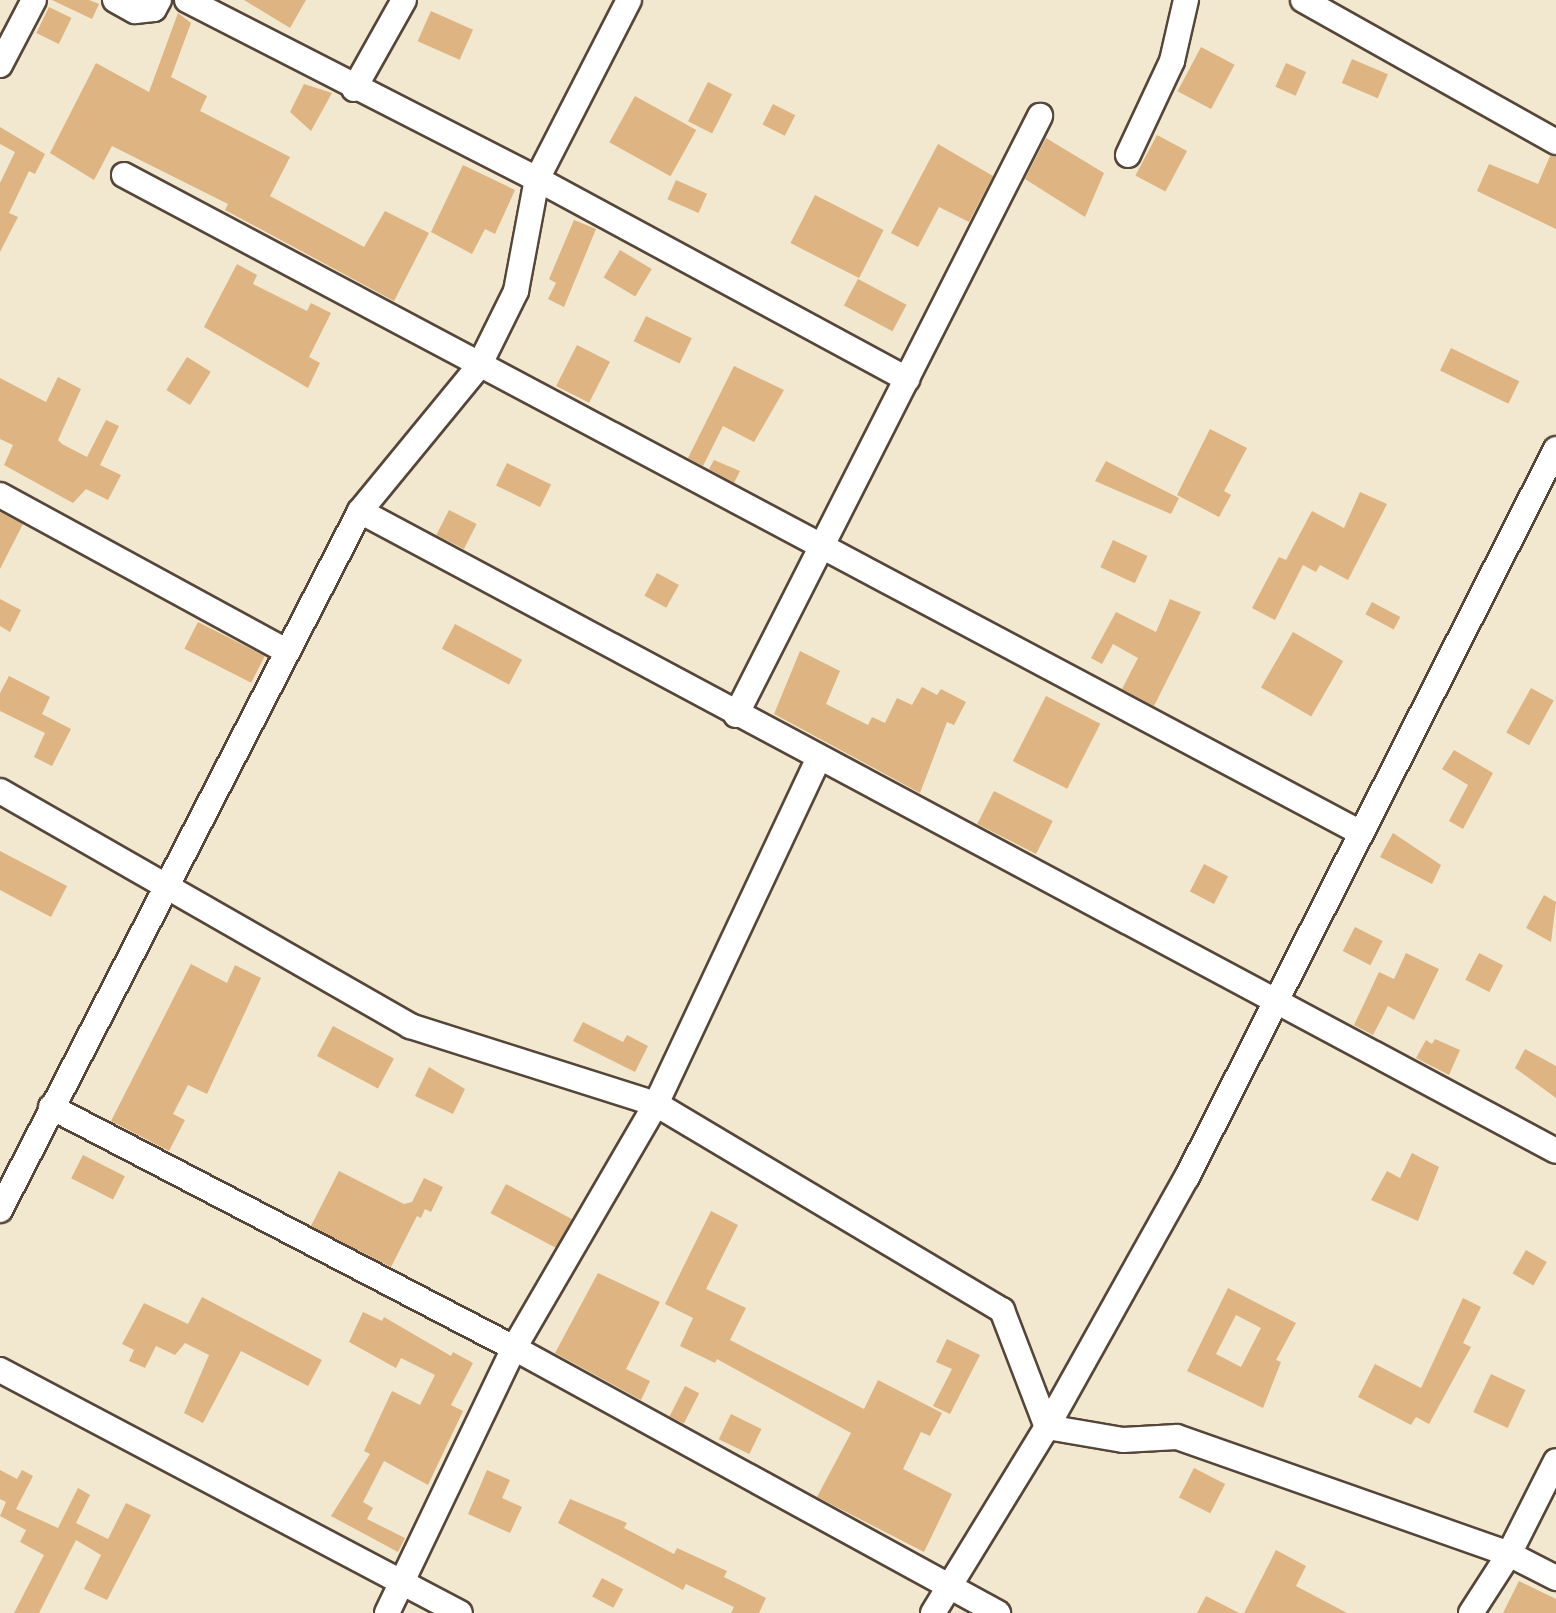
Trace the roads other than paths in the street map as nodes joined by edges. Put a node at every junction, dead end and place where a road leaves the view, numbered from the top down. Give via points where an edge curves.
1 (34, 0) edge
2 (115, 0) edge
3 (159, 0) edge
4 (187, 0) edge
5 (404, 0) edge
6 (629, 0) edge
7 (1186, 0) edge
8 (1303, 0) edge
9 (0, 65) edge
10 (354, 89) junction
11 (1040, 116) dead end
12 (1556, 142) edge
13 (1128, 155) dead end
14 (124, 175) dead end
15 (537, 179) junction
16 (479, 366) junction
17 (907, 379) junction
18 (1556, 449) edge
19 (0, 495) edge
20 (360, 511) junction
21 (821, 544) junction
22 (286, 651) junction
23 (736, 715) junction
24 (818, 759) junction
25 (0, 791) edge
26 (1359, 832) junction
27 (164, 885) junction
28 (1277, 1001) junction
29 (656, 1104) junction
30 (51, 1107) junction
31 (1556, 1151) edge
32 (0, 1210) edge
33 (514, 1348) junction
34 (0, 1370) edge
35 (1047, 1427) junction
36 (1556, 1461) edge
37 (1509, 1554) junction
38 (1556, 1578) edge
39 (402, 1584) junction
40 (948, 1585) junction
41 (387, 1613) edge
42 (460, 1613) edge
43 (933, 1613) edge
44 (998, 1613) edge
45 (1471, 1613) edge

1 - 9 street
2 - 3 street via 135,11 154,9
4 - 10 street
5 - 10 street
6 - 15 street
7 - 13 street via 1172,61
8 - 12 street
10 - 15 street
11 - 17 street
14 - 16 street
15 - 16 street via 516,291
15 - 17 street
16 - 20 street
16 - 21 street
17 - 21 street
18 - 26 street
19 - 22 street
20 - 22 street
20 - 23 street
21 - 23 street
21 - 26 street
22 - 27 street
23 - 24 street
24 - 28 street
24 - 29 street
25 - 27 street
26 - 28 street
27 - 29 street via 410,1026
27 - 30 street
28 - 31 street
28 - 35 street
29 - 33 street
29 - 35 street via 1002,1310
30 - 32 street
30 - 33 street
33 - 39 street
33 - 40 street
34 - 39 street
35 - 37 street via 1123,1440 1177,1437
35 - 40 street
36 - 37 street
37 - 38 street
37 - 45 street
39 - 41 street
39 - 42 street
40 - 43 street
40 - 44 street

